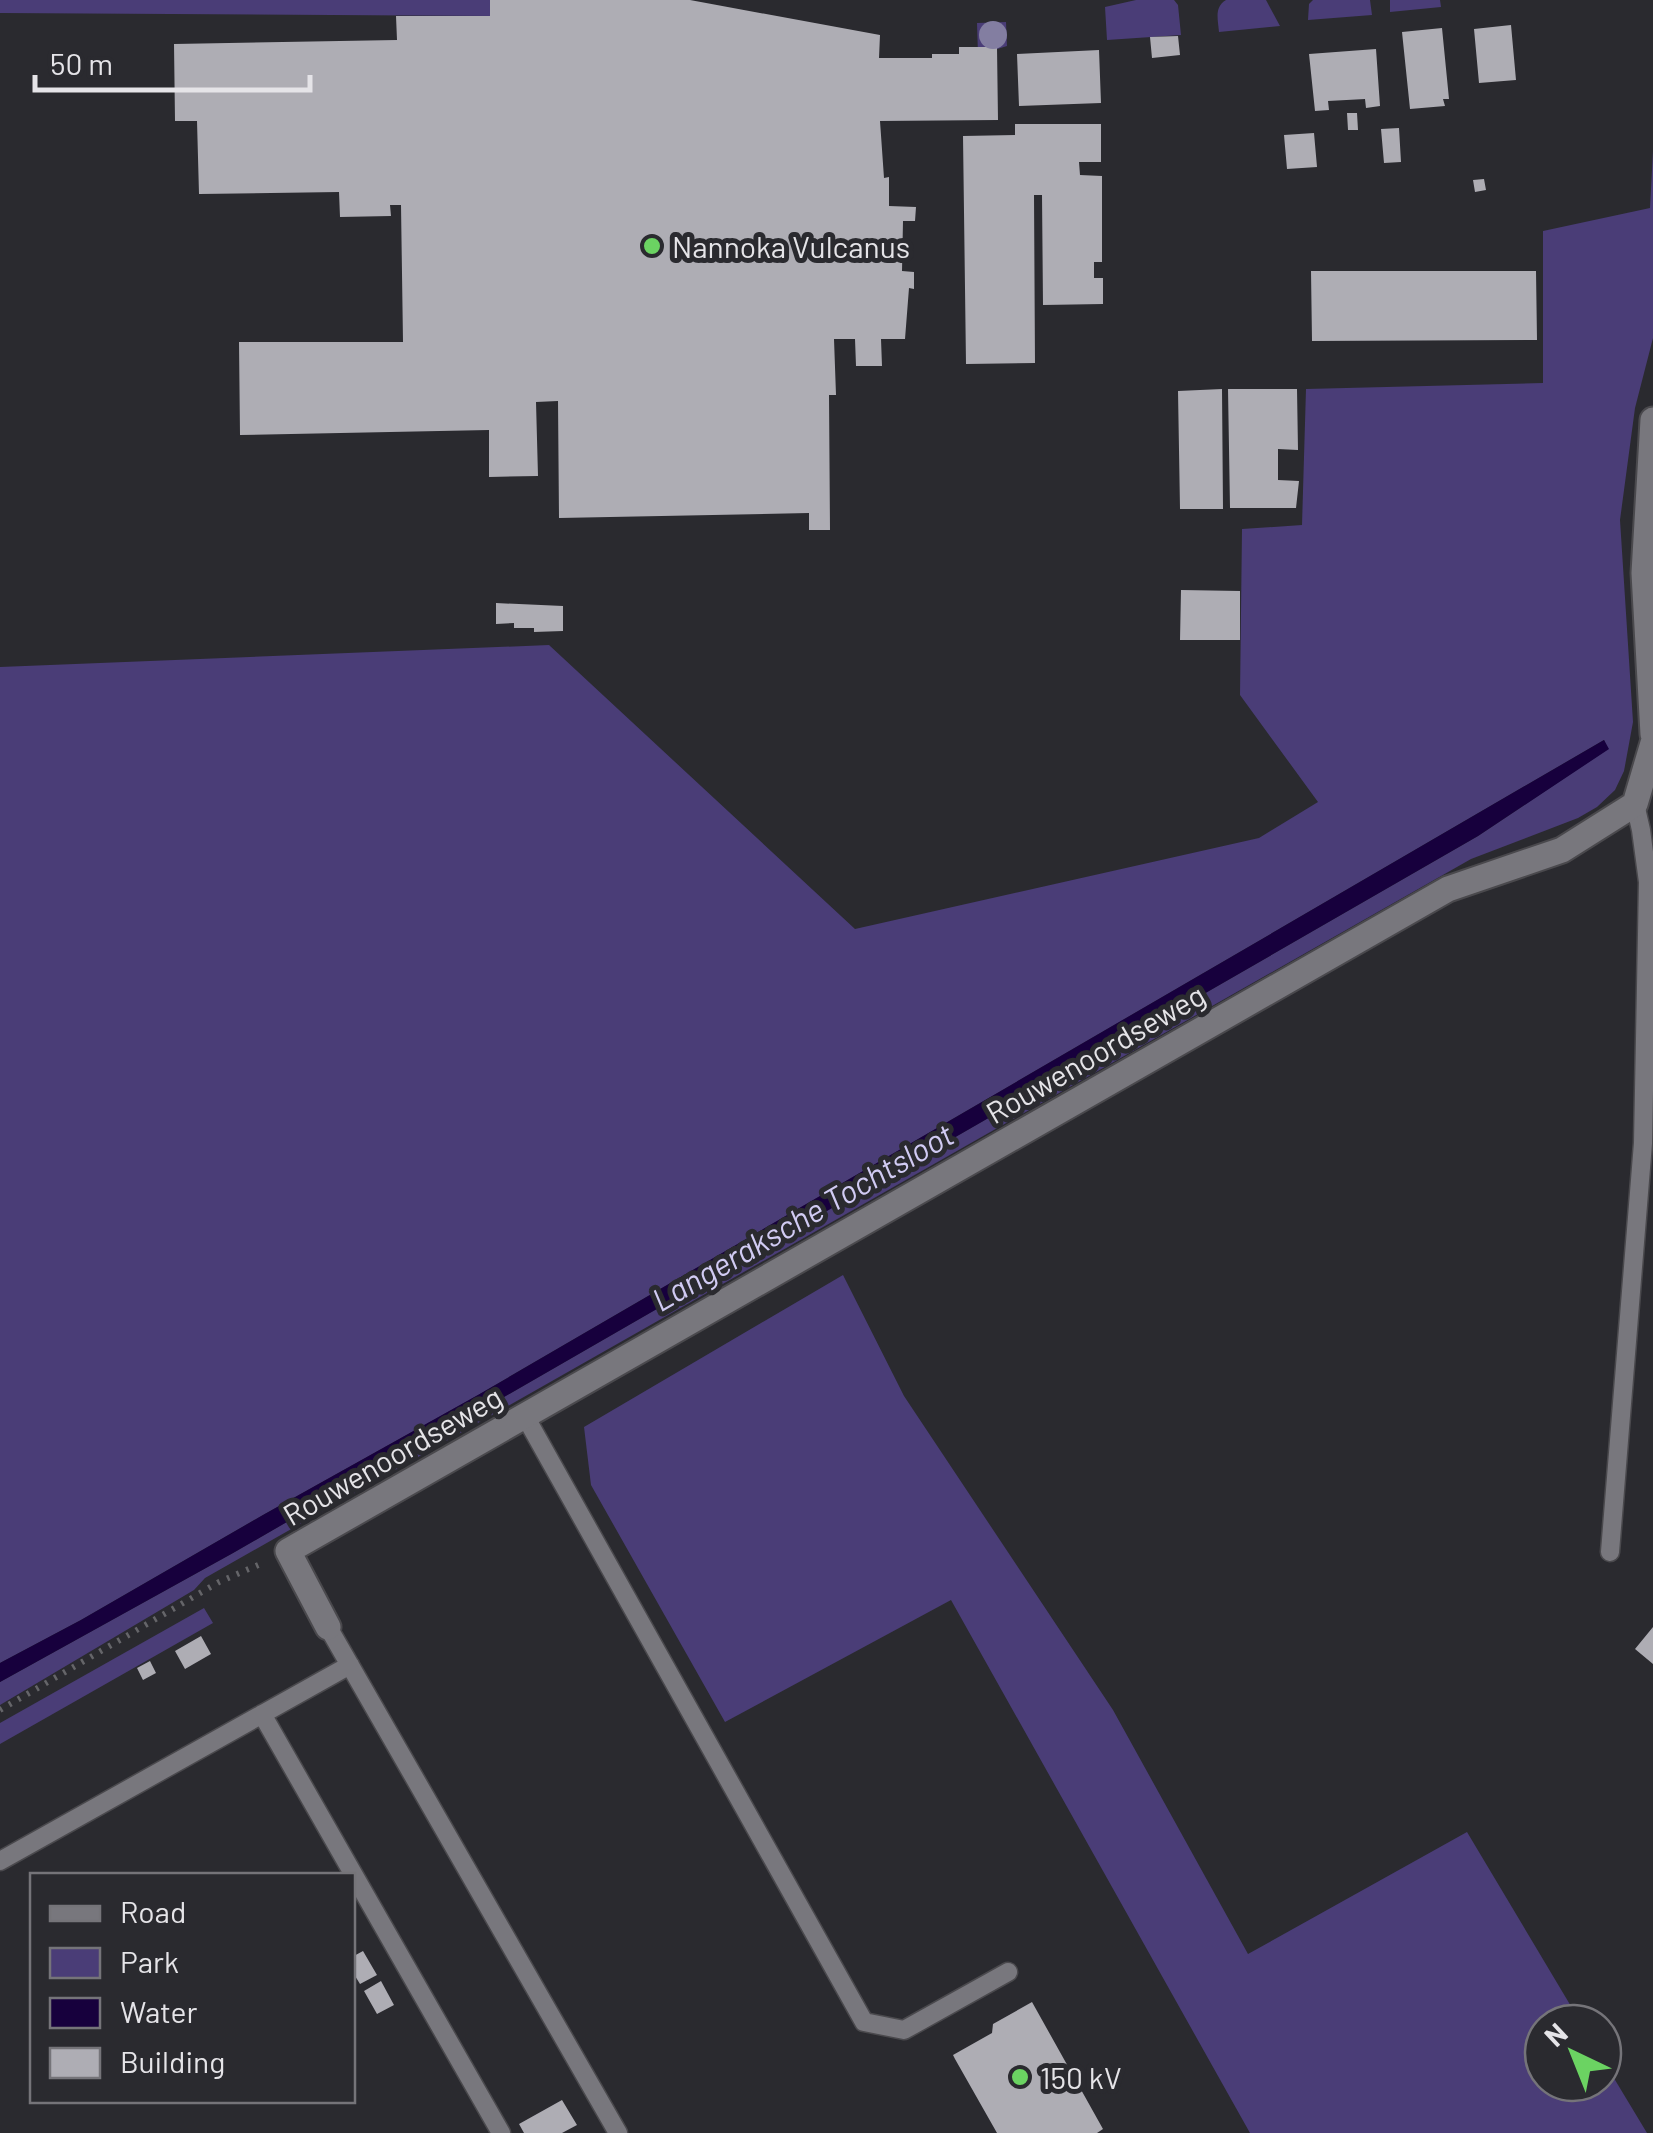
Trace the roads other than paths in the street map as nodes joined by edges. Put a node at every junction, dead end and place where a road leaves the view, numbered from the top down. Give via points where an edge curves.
1 (1653, 420) edge
2 (1653, 734) edge
3 (1653, 743) edge
4 (1634, 804) junction
5 (525, 1416) junction
6 (1610, 1552) dead end
7 (328, 1627) joint
8 (350, 1665) junction
9 (262, 1714) junction
10 (0, 1861) edge
11 (353, 1873) edge
12 (355, 1877) edge
13 (1008, 1972) dead end
14 (501, 2133) edge
15 (618, 2133) edge

1 - 2 street via 1644,573
3 - 4 street
4 - 5 street, Rouwenoordseweg via 1562,850 1448,889
4 - 6 lane via 1648,882 1643,1143
5 - 7 street, Rouwenoordseweg via 288,1551
5 - 13 lane via 864,2022 904,2030
7 - 8 lane, Rouwenoordseweg
8 - 9 lane
8 - 15 lane, Rouwenoordseweg
9 - 10 lane
9 - 11 lane
12 - 14 lane

